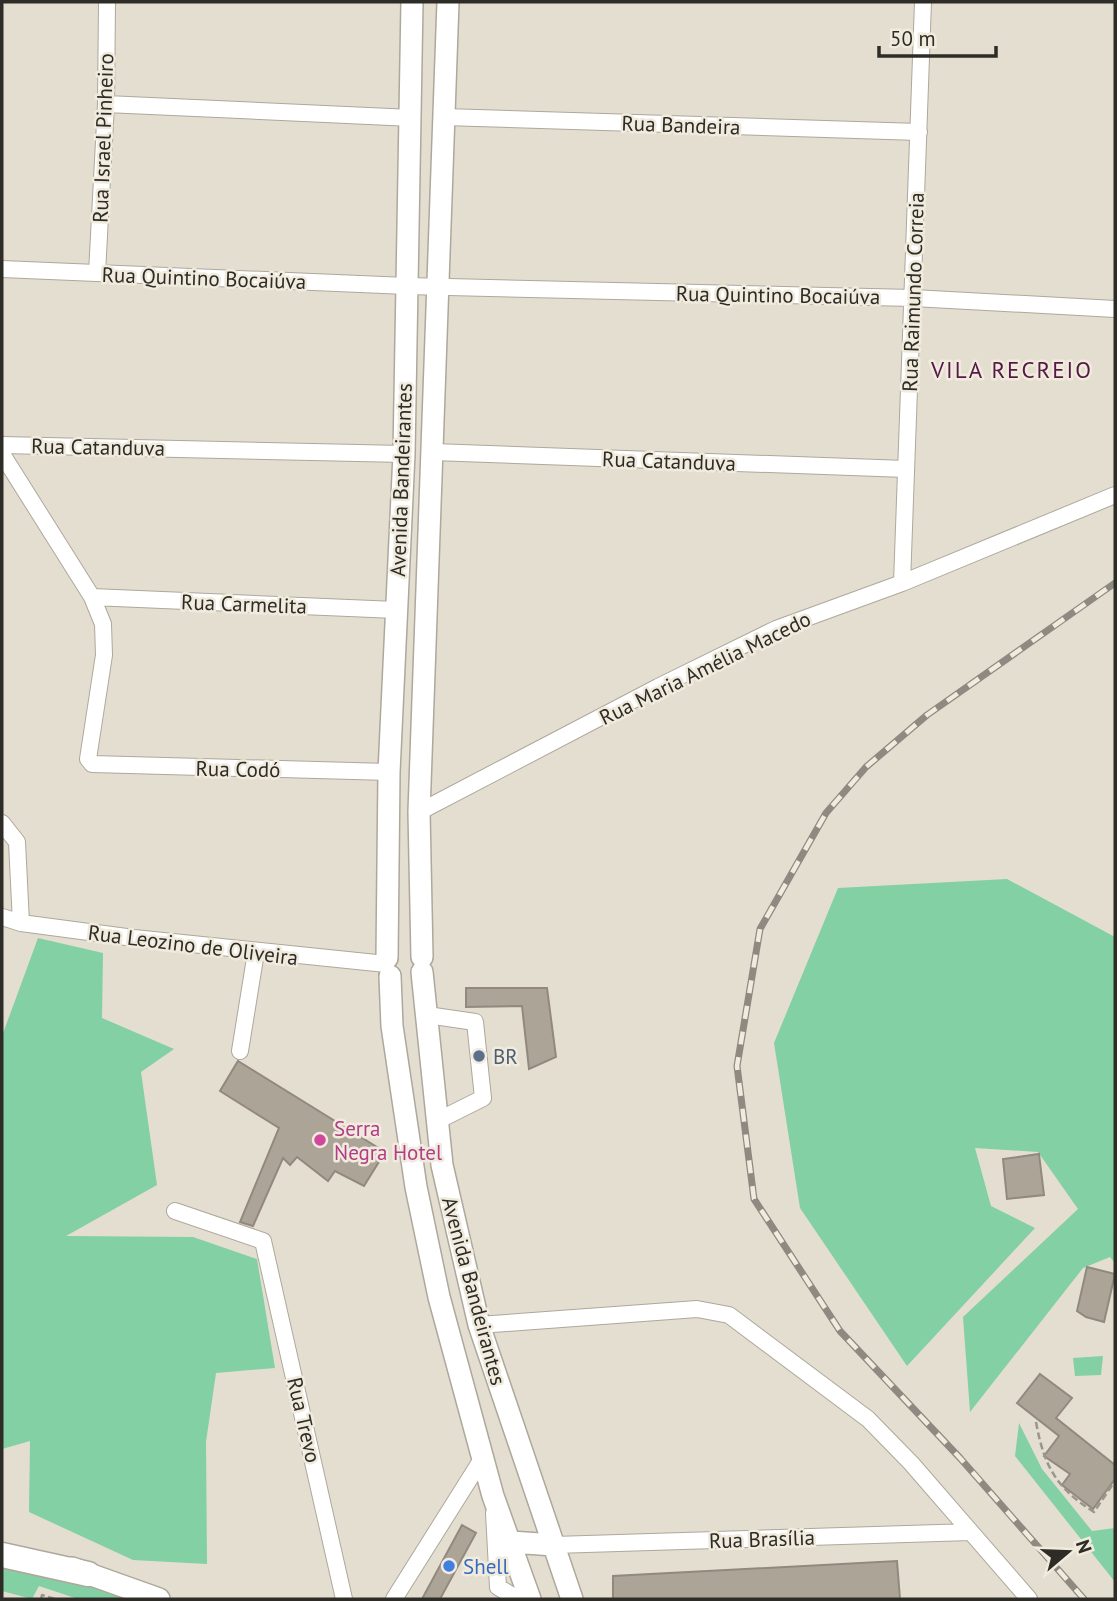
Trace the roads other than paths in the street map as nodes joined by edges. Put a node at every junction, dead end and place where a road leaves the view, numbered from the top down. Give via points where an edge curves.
1 (107, 2) edge
2 (412, 2) edge
3 (448, 2) edge
4 (923, 2) edge
5 (106, 104) junction
6 (444, 117) junction
7 (412, 118) junction
8 (919, 132) junction
9 (2, 269) edge
10 (97, 274) junction
11 (407, 286) junction
12 (440, 287) junction
13 (913, 298) junction
14 (1115, 309) edge
15 (2, 445) edge
16 (433, 452) junction
17 (404, 454) junction
18 (4, 465) edge
19 (906, 469) junction
20 (1115, 495) edge
21 (902, 583) junction
22 (92, 597) junction
23 (396, 610) junction
24 (389, 772) junction
25 (419, 812) junction
26 (2, 823) edge
27 (2, 917) edge
28 (21, 923) junction
29 (256, 952) junction
30 (422, 964) junction
31 (388, 966) junction
32 (426, 1015) junction
33 (240, 1051) dead end
34 (437, 1121) junction
35 (174, 1211) dead end
36 (479, 1325) junction
37 (482, 1459) junction
38 (493, 1496) junction
39 (971, 1532) junction
40 (2, 1542) edge
41 (511, 1542) junction
42 (554, 1545) junction
43 (2, 1555) edge
44 (88, 1574) junction
45 (159, 1599) edge
46 (344, 1599) edge
47 (394, 1599) edge
48 (518, 1599) edge
49 (530, 1599) edge
50 (572, 1599) edge
51 (580, 1599) edge
52 (1029, 1599) edge

1 - 5 street, Rua Israel Pinheiro
2 - 7 main road, Avenida Bandeirantes
3 - 6 main road, Avenida Bandeirantes
4 - 8 street, Rua Raimundo Correia
5 - 7 street
5 - 10 street, Rua Israel Pinheiro
6 - 8 street, Rua Bandeira
6 - 12 main road, Avenida Bandeirantes
7 - 11 main road, Avenida Bandeirantes
8 - 13 street, Rua Raimundo Correia
9 - 10 street, Rua Quintino Bocaiúva
10 - 11 street, Rua Quintino Bocaiúva
11 - 12 street, Rua Quintino Bocaiúva
11 - 17 main road, Avenida Bandeirantes
12 - 13 street, Rua Quintino Bocaiúva
12 - 16 main road, Avenida Bandeirantes
13 - 14 street, Rua Quintino Bocaiúva
13 - 19 street, Rua Raimundo Correia
15 - 17 street, Rua Catanduva
16 - 19 street, Rua Catanduva
16 - 25 main road, Avenida Bandeirantes
17 - 23 main road, Avenida Bandeirantes
18 - 22 street
19 - 21 street, Rua Raimundo Correia
20 - 21 street, Rua Maria Amélia Macedo
21 - 25 street, Rua Maria Amélia Macedo via 776,629
22 - 23 street, Rua Carmelita
22 - 24 street, Rua Codó via 103,625 104,655 89,759 97,765
23 - 24 main road, Avenida Bandeirantes
24 - 31 main road, Avenida Bandeirantes
25 - 30 main road, Avenida Bandeirantes
26 - 28 street via 17,842
27 - 28 street, Rua Leozino de Oliveira
28 - 29 street, Rua Leozino de Oliveira
29 - 31 street, Rua Leozino de Oliveira
29 - 33 street
30 - 31 main road via 408,983
30 - 31 main road via 413,948 401,946
30 - 32 main road, Avenida Bandeirantes
31 - 37 main road, Avenida Bandeirantes via 392,1026 416,1187 439,1297
32 - 34 main road, Avenida Bandeirantes
32 - 34 street via 475,1022 483,1098
34 - 36 main road, Avenida Bandeirantes via 442,1165
35 - 46 street, Rua Trevo via 263,1241
36 - 39 street via 697,1309 729,1315 868,1419
36 - 42 main road, Avenida Bandeirantes
37 - 38 main road, Avenida Bandeirantes
37 - 47 street
38 - 41 main road, Avenida Bandeirantes
38 - 48 street via 498,1587
39 - 42 street, Rua Brasília
39 - 52 street
40 - 44 main road
41 - 42 main road
41 - 49 main road, Avenida Bandeirantes
42 - 50 main road, Avenida Bandeirantes
42 - 51 main road
43 - 44 highway
44 - 45 main road

